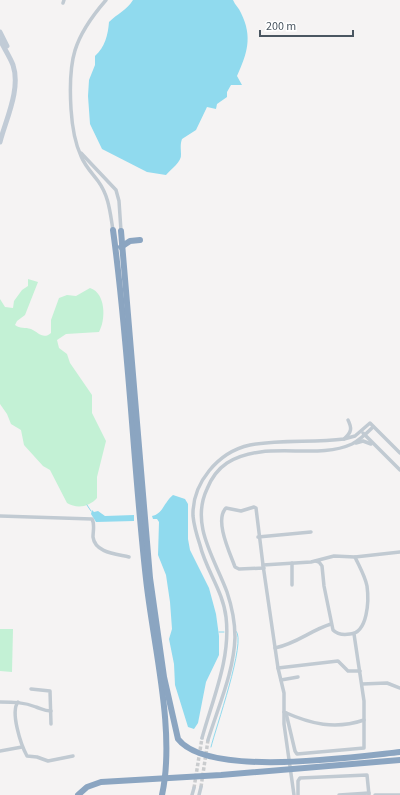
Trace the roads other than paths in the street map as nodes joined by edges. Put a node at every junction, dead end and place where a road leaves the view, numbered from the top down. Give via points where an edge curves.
1 (106, 0) edge
2 (111, 0) edge
3 (101, 6) junction
4 (0, 32) edge
5 (0, 40) edge
6 (11, 60) junction
7 (74, 135) junction
8 (0, 142) edge
9 (113, 230) joint
10 (121, 231) joint
11 (140, 240) dead end
12 (121, 247) junction
13 (348, 420) dead end
14 (373, 427) junction
15 (360, 431) junction
16 (364, 435) junction
17 (344, 440) junction
18 (353, 443) junction
19 (376, 446) junction
20 (400, 453) edge
21 (400, 470) edge
22 (0, 516) edge
23 (311, 532) dead end
24 (204, 534) junction
25 (197, 535) junction
26 (258, 537) junction
27 (400, 552) edge
28 (129, 557) dead end
29 (355, 557) junction
30 (315, 561) junction
31 (292, 563) junction
32 (263, 566) junction
33 (292, 585) dead end
34 (331, 624) junction
35 (354, 634) junction
36 (275, 648) junction
37 (278, 668) junction
38 (360, 671) junction
39 (298, 677) dead end
40 (281, 680) junction
41 (362, 684) junction
42 (400, 688) edge
43 (31, 689) dead end
44 (0, 702) edge
45 (18, 702) junction
46 (51, 711) junction
47 (285, 713) junction
48 (364, 720) junction
49 (51, 724) dead end
50 (202, 738) tunnel mouth
51 (208, 740) tunnel mouth
52 (22, 747) junction
53 (0, 751) edge
54 (400, 752) edge
55 (73, 756) dead end
56 (400, 760) edge
57 (201, 787) tunnel mouth
58 (194, 788) tunnel mouth
59 (369, 794) edge
60 (400, 794) edge
61 (78, 795) edge
62 (162, 795) edge
63 (192, 795) edge
64 (199, 795) edge
65 (294, 795) edge
66 (298, 795) edge
67 (339, 795) edge
68 (375, 795) edge

1 - 3 street
2 - 3 street
3 - 7 street via 88,21 73,54 70,83
4 - 6 main road
5 - 6 main road
6 - 8 main road via 15,75 14,92
7 - 9 street via 81,158 107,198
7 - 10 street via 83,156 116,190 120,201
9 - 62 highway via 146,579 160,677 166,752
10 - 12 highway
11 - 12 highway via 130,241
12 - 54 highway via 150,578 164,677 178,739 184,746 202,755 265,762
13 - 17 street via 351,431
14 - 15 street via 370,423
14 - 16 street
14 - 20 street
15 - 16 street
15 - 17 street
16 - 18 street
16 - 19 street
17 - 25 street via 261,444 236,450 223,458 213,466 197,492 193,516
18 - 19 street via 363,441
18 - 24 street via 332,448 249,453 226,464 209,482 204,495 200,516
19 - 21 street
22 - 28 street via 92,519 94,542 108,552
23 - 26 street
24 - 25 street
24 - 51 street via 227,592 235,638 231,666
25 - 50 street via 220,594 226,616 227,641 224,665
26 - 32 street
26 - 32 street via 255,507 241,511 229,508 224,510 222,530 235,567 239,569
27 - 29 street
29 - 30 street via 334,556
29 - 35 street via 367,586 366,619 361,630
30 - 31 street
30 - 34 street via 322,566
31 - 32 street
31 - 33 street
32 - 36 street
34 - 35 street via 333,630 339,634
34 - 36 street via 315,629 294,643
35 - 38 street
36 - 37 street
37 - 38 street via 338,661 348,671
37 - 40 street
38 - 41 street
39 - 40 street
40 - 47 street
41 - 42 street via 387,683
41 - 48 street
43 - 46 street via 50,691
44 - 45 street
45 - 46 street via 43,711
45 - 52 street via 14,707 15,721 21,735
46 - 49 street
47 - 48 street via 297,716 304,722 324,725
47 - 48 street via 297,754 364,748
47 - 65 street
52 - 53 street
52 - 55 street via 27,758 37,757 48,761
56 - 61 highway via 101,782 87,787
57 - 64 street
58 - 63 street
59 - 66 street via 368,774 300,778
59 - 67 street
60 - 68 street

